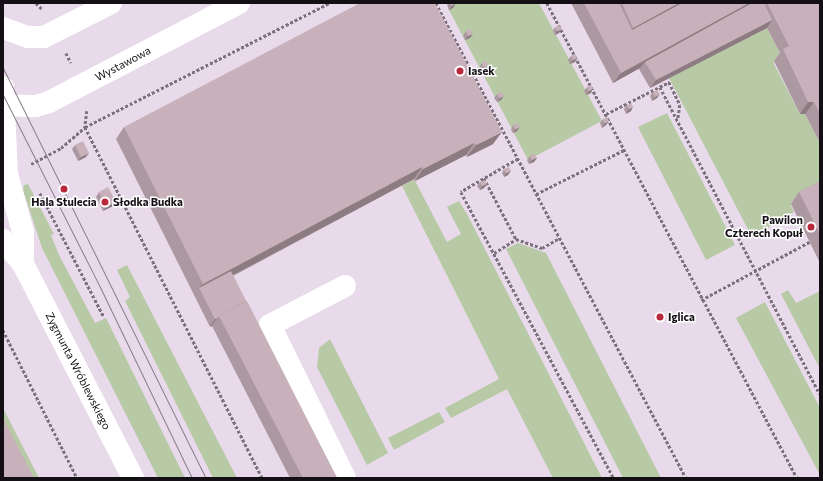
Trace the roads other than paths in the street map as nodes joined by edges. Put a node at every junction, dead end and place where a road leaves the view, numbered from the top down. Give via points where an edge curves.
1 (111, 3) edge
2 (239, 3) edge
3 (3, 28) edge
4 (4, 100) edge
5 (3, 240) edge
6 (23, 264) junction
7 (345, 286) dead end
8 (133, 478) edge
9 (345, 478) edge

1 - 3 main road via 44,37 28,37
2 - 4 main road, Wystawowa via 55,100 36,106
4 - 6 main road, Zygmunta Wróblewskiego via 7,174 22,232
5 - 6 main road, Zygmunta Wróblewskiego
6 - 8 main road, Zygmunta Wróblewskiego
7 - 9 main road via 270,325

